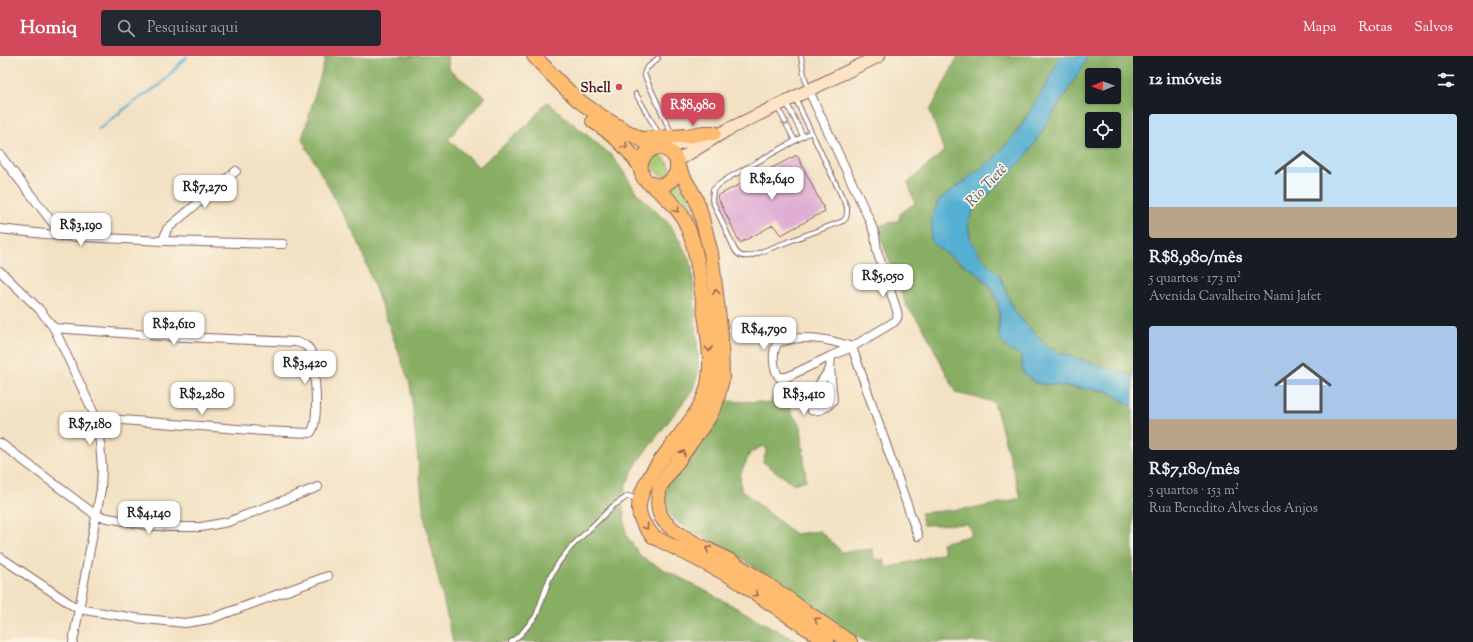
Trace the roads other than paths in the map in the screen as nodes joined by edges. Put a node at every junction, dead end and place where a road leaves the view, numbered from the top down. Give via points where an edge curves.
1 (522, 56) edge
2 (534, 56) edge
3 (801, 56) edge
4 (873, 57) edge
5 (658, 58) dead end
6 (809, 91) junction
7 (636, 94) dead end
8 (786, 102) junction
9 (720, 132) junction
10 (811, 132) junction
11 (803, 136) junction
12 (795, 141) junction
13 (664, 143) junction
14 (0, 155) edge
15 (677, 164) junction
16 (640, 166) junction
17 (236, 170) dead end
18 (650, 183) junction
19 (0, 229) edge
20 (63, 236) junction
21 (163, 242) junction
22 (283, 244) dead end
23 (0, 271) edge
24 (54, 328) junction
25 (852, 347) junction
26 (831, 356) junction
27 (830, 369) junction
28 (96, 418) junction
29 (0, 443) edge
30 (318, 487) dead end
31 (640, 499) junction
32 (97, 516) junction
33 (918, 536) dead end
34 (0, 557) edge
35 (328, 576) dead end
36 (78, 609) junction
37 (73, 642) edge
38 (511, 642) edge
39 (827, 642) edge
40 (850, 642) edge

1 -> 16 highway via 571,105 620,141
2 - 13 highway via 577,99 641,139
3 - 6 lane
4 - 6 main road
5 - 13 lane via 644,74
6 - 8 main road
6 - 25 street via 870,219 877,251 897,311 897,319 894,322
7 - 13 lane
8 - 9 main road
8 - 10 lane
8 - 11 lane
8 -> 12 lane
9 - 13 highway via 703,133
9 - 15 main road
10 - 11 lane
10 - 12 lane via 847,207 846,218 750,256 738,255 712,200 713,190 730,177
11 - 12 lane
13 - 15 highway
13 - 16 highway via 646,153
14 - 20 street
15 - 18 highway via 673,178 668,182 662,185
40 -> 15 highway via 738,566 672,528 663,519 658,508 660,486 709,417 716,404 722,379 711,253 699,207
16 - 18 highway via 642,175
17 - 21 street via 167,229
18 -> 31 highway via 670,200 687,225 698,263 710,375 705,396 696,414 650,476
19 - 20 street
20 - 21 street
21 - 22 street
23 - 24 street via 39,309
24 - 28 street
24 - 28 street via 156,336 296,342 311,349 316,421 313,430 307,434
25 - 26 street
25 - 26 street via 831,340 810,338 779,342 774,349 776,373 779,377 787,377
25 - 33 street
26 - 27 street
27 - 27 street via 808,400 811,410 825,408 833,400
28 - 32 street via 102,468
29 - 32 street
30 - 32 street via 228,522 201,527 147,525
31 - 38 lane via 628,496 613,506 571,548 550,578 536,616
31 -> 39 highway via 640,517 654,537 732,577
32 - 36 street
34 - 36 street
35 - 36 street via 210,619 185,623
36 - 37 street

